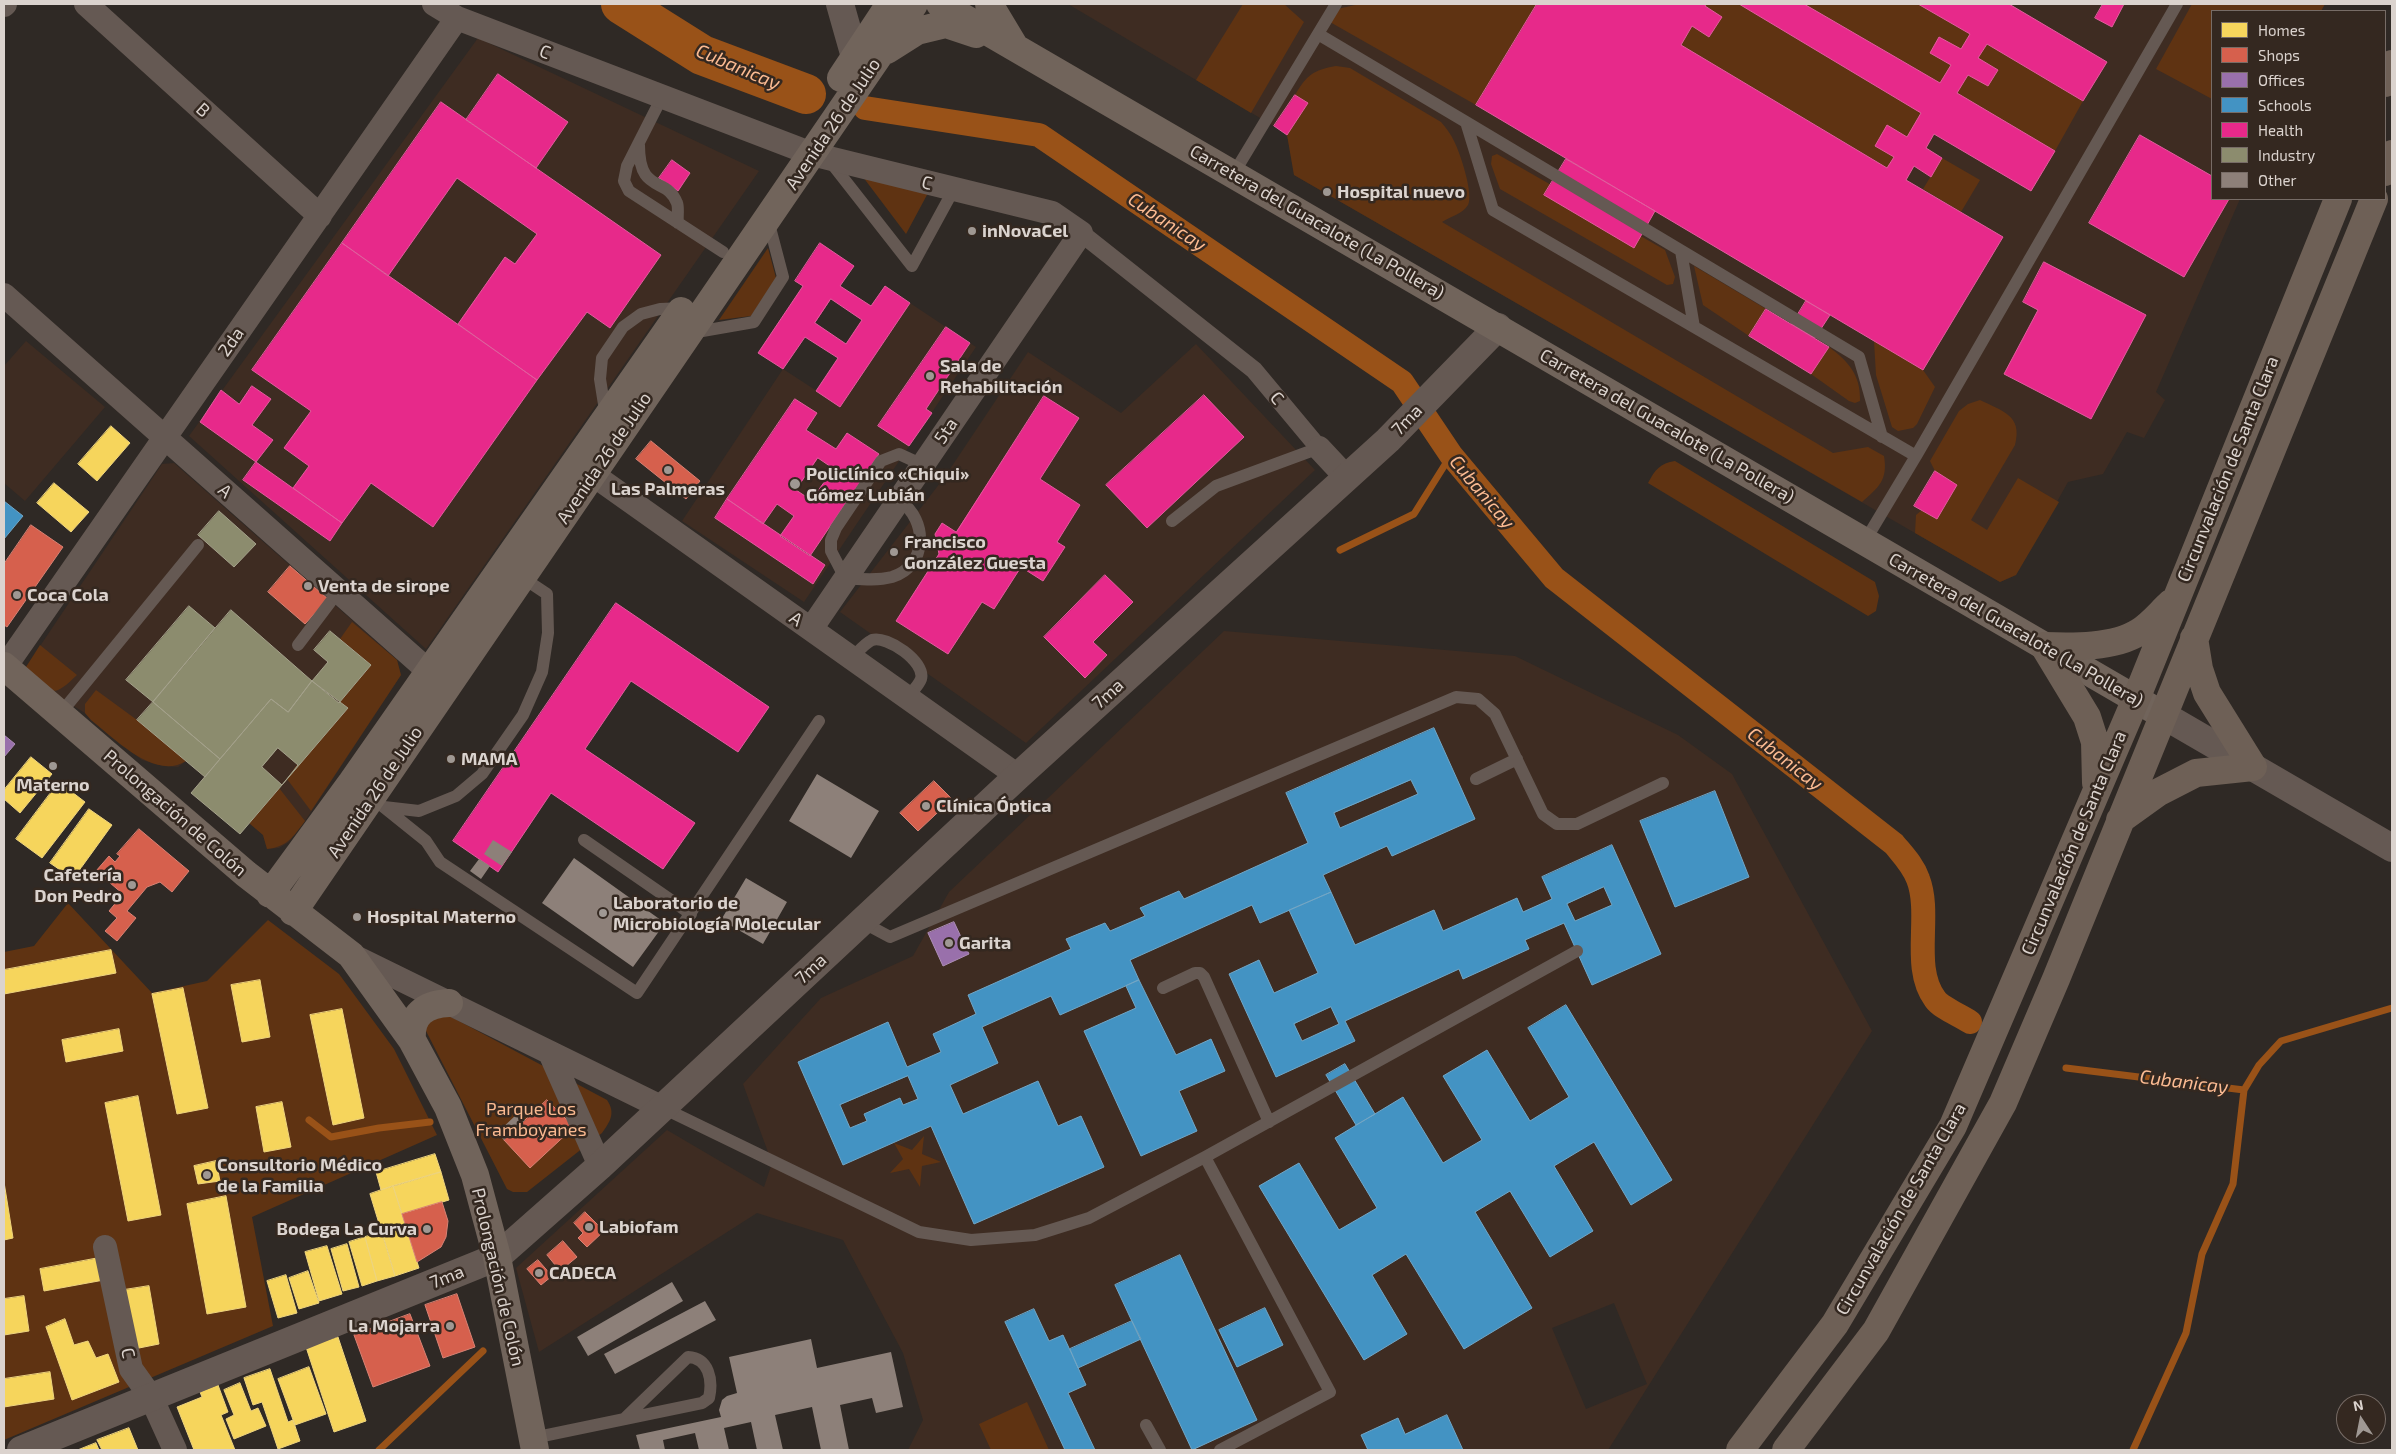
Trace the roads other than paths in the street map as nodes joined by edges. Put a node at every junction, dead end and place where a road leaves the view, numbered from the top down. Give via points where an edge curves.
1 (86, 4) edge
2 (434, 4) edge
3 (840, 4) edge
4 (890, 4) edge
5 (914, 4) edge
6 (940, 4) edge
7 (989, 4) edge
8 (1336, 4) edge
9 (2178, 4) edge
10 (457, 18) junction
11 (1318, 34) junction
12 (1014, 45) junction
13 (2392, 64) edge
14 (859, 69) junction
15 (2386, 80) edge
16 (662, 97) junction
17 (1466, 122) junction
18 (638, 143) junction
19 (814, 145) junction
20 (2392, 154) edge
21 (2386, 169) edge
22 (1234, 173) junction
23 (954, 189) junction
24 (2338, 200) edge
25 (2374, 200) edge
26 (320, 216) junction
27 (768, 220) junction
28 (678, 223) junction
29 (1082, 233) junction
30 (1681, 251) junction
31 (723, 252) junction
32 (4, 295) edge
33 (686, 320) junction
34 (1498, 327) junction
35 (1694, 327) junction
36 (606, 417) junction
37 (1882, 437) junction
38 (165, 438) junction
39 (1319, 448) junction
40 (1916, 456) junction
41 (923, 465) junction
42 (584, 468) junction
43 (1346, 478) junction
44 (900, 501) junction
45 (1172, 521) dead end
46 (1865, 541) junction
47 (198, 545) dead end
48 (523, 578) junction
49 (845, 578) junction
50 (338, 592) junction
51 (2176, 598) junction
52 (811, 629) junction
53 (2194, 638) junction
54 (298, 645) dead end
55 (2044, 646) junction
56 (852, 658) junction
57 (4, 666) edge
58 (437, 679) junction
59 (907, 698) junction
60 (2136, 699) junction
61 (60, 714) junction
62 (2163, 715) junction
63 (819, 721) dead end
64 (1517, 759) junction
65 (2253, 767) junction
66 (1018, 776) junction
67 (1476, 780) dead end
68 (1663, 783) dead end
69 (2096, 794) junction
70 (369, 796) junction
71 (2120, 820) junction
72 (584, 840) dead end
73 (2392, 848) edge
74 (297, 856) junction
75 (246, 874) junction
76 (270, 894) junction
77 (293, 912) junction
78 (691, 914) junction
79 (862, 922) junction
80 (1577, 951) dead end
81 (351, 956) junction
82 (1163, 988) dead end
83 (448, 1003) junction
84 (412, 1040) junction
85 (550, 1053) junction
86 (663, 1108) junction
87 (1269, 1122) junction
88 (1206, 1157) junction
89 (600, 1166) junction
90 (105, 1246) dead end
91 (497, 1256) junction
92 (151, 1397) junction
93 (624, 1419) junction
94 (1146, 1425) dead end
95 (534, 1444) edge
96 (20, 1450) edge
97 (175, 1450) edge
98 (1160, 1450) edge
99 (1220, 1450) edge
100 (1740, 1450) edge
101 (1786, 1450) edge

1 - 26 street, B
2 - 10 street, C
3 - 14 street
4 - 14 main road, Avenida 26 de Julio
5 - 14 main road, Avenida 26 de Julio
6 - 12 main road, Carretera del Guacalote (La Pollera)
7 - 12 main road
8 - 11 lane
9 - 40 lane
10 - 16 street, C
10 - 26 street, 2da
11 - 17 lane
11 - 22 lane
12 - 14 main road via 946,24 916,31
12 - 22 main road, Carretera del Guacalote (La Pollera)
13 - 15 highway
14 - 19 main road, Avenida 26 de Julio
16 - 18 lane
16 - 19 street, C
17 - 30 lane
17 - 35 lane via 1493,210
18 - 28 lane via 644,175 670,193 678,204
18 - 28 lane via 624,180 629,191
19 - 23 street, C
19 - 23 lane via 912,266
19 - 27 main road, Avenida 26 de Julio
19 - 31 main road, Avenida 26 de Julio
20 - 21 highway
22 - 34 main road, Carretera del Guacalote (La Pollera)
23 - 29 street, C via 1052,213
24 - 51 highway, Circunvalación de Santa Clara
25 - 53 highway, Circunvalación de Santa Clara
26 - 38 street, 2da
27 - 33 main road, Avenida 26 de Julio
27 - 33 lane via 783,277 754,322
28 - 31 lane
29 - 39 street, C via 1254,370
29 - 41 street, 5ta
30 - 35 lane
30 - 37 lane via 1858,357
31 - 33 main road, Avenida 26 de Julio
32 - 38 street, A
33 - 36 main road, Avenida 26 de Julio
33 - 36 lane via 660,309 641,314 622,327 602,358 600,379
33 - 42 main road, Avenida 26 de Julio
34 - 43 street, 7ma via 1388,440
34 - 46 main road, Carretera del Guacalote (La Pollera)
35 - 37 lane
36 - 42 main road, Avenida 26 de Julio
37 - 40 lane
38 - 50 street, A
38 - 57 street, 2da
39 - 43 street, C
39 - 45 lane via 1216,486
40 - 46 lane
41 - 44 street, 5ta
41 - 49 lane via 899,454 881,460 831,540 831,551
42 - 48 main road, Avenida 26 de Julio
42 - 52 street, A
42 - 58 main road, Avenida 26 de Julio
43 - 66 street, 7ma
44 - 49 street, 5ta
44 - 49 lane via 916,517 921,531 915,559 905,571 891,577
46 - 55 main road, Carretera del Guacalote (La Pollera)
47 - 61 lane
48 - 58 main road, Avenida 26 de Julio
48 - 70 lane via 547,594 548,633 542,672 523,715 482,774 456,796 418,811
49 - 52 street, 5ta
50 - 54 lane
50 - 58 street, A
51 - 55 highway via 2139,632 2120,640 2078,647
51 - 60 highway, Circunvalación de Santa Clara
52 - 56 street, A
53 - 62 highway, Circunvalación de Santa Clara
53 - 65 highway via 2207,693
55 - 60 main road, Carretera del Guacalote (La Pollera)
55 - 69 highway via 2087,717 2096,742
56 - 59 street, A
56 - 59 lane via 874,640 884,639 916,660 921,680
57 - 61 main road, Prolongación de Colón
58 - 70 main road, Avenida 26 de Julio
59 - 66 street, A
60 - 62 main road, Carretera del Guacalote (La Pollera)
60 - 69 highway, Circunvalación de Santa Clara
61 - 75 main road, Prolongación de Colón
62 - 65 street, Carretera del Guacalote (La Pollera)
62 - 71 highway, Circunvalación de Santa Clara
63 - 78 lane
64 - 67 lane
64 - 68 lane via 1543,814 1557,824 1577,824
64 - 79 lane via 1496,714 1478,699 1456,698 890,937
65 - 71 highway via 2196,774 2159,792
65 - 73 street, Carretera del Guacalote (La Pollera)
66 - 79 street, 7ma
69 - 100 highway, Circunvalación de Santa Clara via 1953,1126 1835,1324
70 - 74 main road, Avenida 26 de Julio
70 - 77 main road, Avenida 26 de Julio
70 - 78 lane via 426,841 440,862 637,993
71 - 101 highway, Circunvalación de Santa Clara via 2003,1103 1876,1331
72 - 78 lane
74 - 75 main road via 281,870
74 - 76 main road, Avenida 26 de Julio
75 - 76 main road, Prolongación de Colón
76 - 77 main road, Prolongación de Colón
77 - 81 main road, Prolongación de Colón
79 - 86 street, 7ma
80 - 87 lane
81 - 83 street, Prolongación de Colón
81 - 84 main road, Prolongación de Colón
82 - 87 lane via 1195,973 1204,977
83 - 84 main road via 429,1006 420,1012 411,1029
83 - 85 street, Prolongación de Colón
84 - 91 main road, Prolongación de Colón via 448,1107 472,1166
85 - 86 street, Prolongación de Colón
85 - 89 street
86 - 88 lane via 919,1232 971,1240 1035,1235 1089,1218
86 - 89 street, 7ma
87 - 88 lane
88 - 99 lane via 1330,1392
89 - 91 street, 7ma
90 - 92 street, C via 131,1369
91 - 92 street, 7ma
91 - 95 main road, Prolongación de Colón
92 - 96 street, 7ma
92 - 97 street, C
93 - 93 lane via 709,1398 707,1365 698,1358 688,1357
93 - 95 lane
94 - 98 lane

